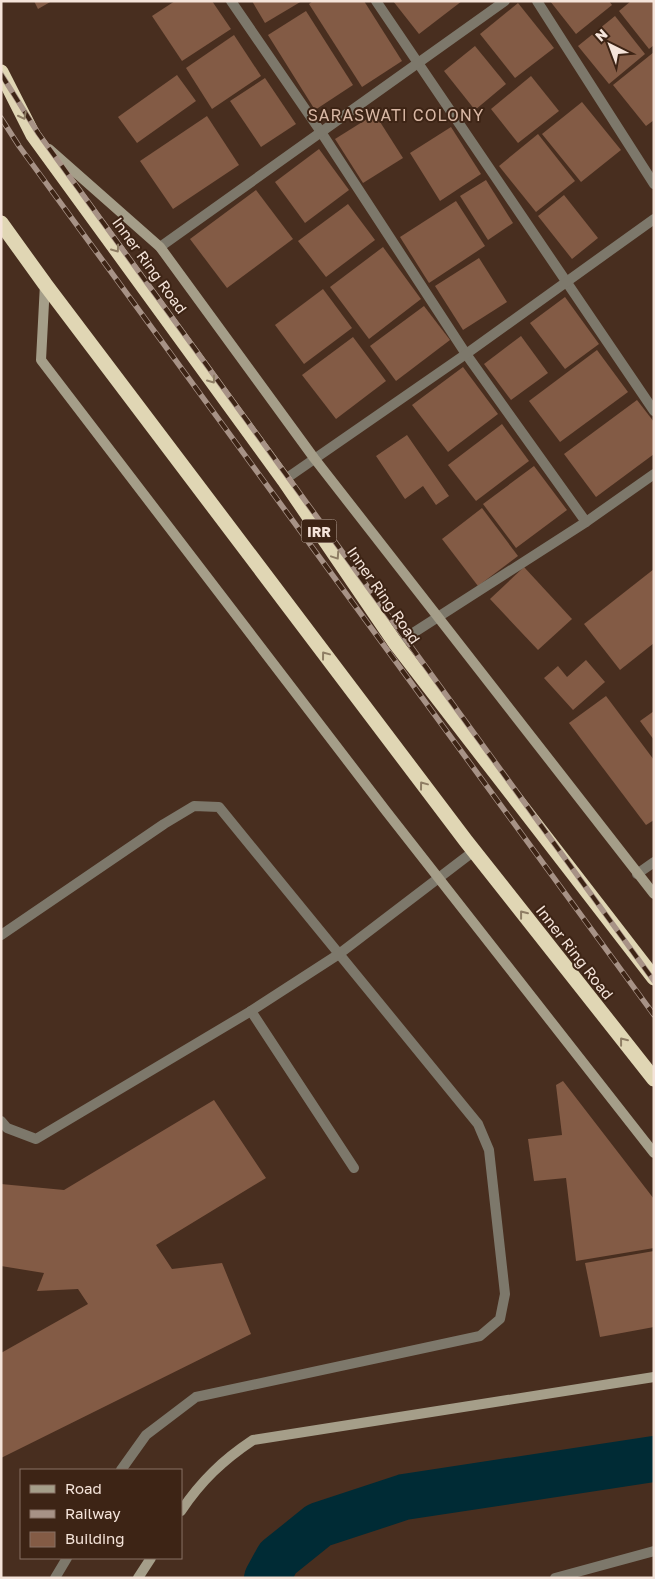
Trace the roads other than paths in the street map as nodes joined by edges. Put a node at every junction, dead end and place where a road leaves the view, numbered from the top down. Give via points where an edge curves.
1 (231, 1) edge
2 (376, 1) edge
3 (505, 1) edge
4 (538, 1) edge
5 (417, 64) junction
6 (1, 72) edge
7 (321, 132) junction
8 (33, 135) junction
9 (654, 184) edge
10 (654, 219) edge
11 (1, 223) edge
12 (160, 247) junction
13 (565, 283) junction
14 (44, 284) junction
15 (466, 354) junction
16 (654, 411) edge
17 (314, 458) junction
18 (654, 474) edge
19 (284, 480) junction
20 (586, 522) junction
21 (440, 617) junction
22 (396, 644) junction
23 (474, 851) junction
24 (654, 862) edge
25 (637, 874) junction
26 (438, 876) junction
27 (654, 894) edge
28 (1, 935) edge
29 (339, 954) junction
30 (654, 978) edge
31 (251, 1011) junction
32 (654, 1079) edge
33 (1, 1121) edge
34 (654, 1153) edge
35 (354, 1168) dead end
36 (654, 1377) edge
37 (122, 1469) edge
38 (182, 1509) edge
39 (654, 1551) edge
40 (65, 1559) edge
41 (150, 1559) edge
42 (54, 1578) edge
43 (138, 1578) edge
44 (555, 1578) edge

1 - 7 street
2 - 5 street
3 - 5 street
4 - 9 street
5 - 7 street
5 - 13 street
6 -> 8 highway, Inner Ring Road / IRR
7 - 12 street
7 - 15 street
8 - 12 street
8 -> 19 highway, Inner Ring Road / IRR
10 - 13 street
11 - 14 highway, Inner Ring Road
12 - 17 street
13 - 15 street
13 - 16 street
23 -> 14 highway, Inner Ring Road
14 - 26 street via 41,360
15 - 17 street
15 - 20 street
17 - 19 street
17 - 21 street
18 - 20 street
19 -> 22 highway, Inner Ring Road / IRR
20 - 21 street
21 - 22 street
21 - 25 street
22 - 30 highway, Inner Ring Road / IRR
23 - 26 street
32 -> 23 highway, Inner Ring Road
24 - 25 street
25 - 27 street
26 - 29 street
26 - 34 street
28 - 29 street via 194,806 219,807
29 - 31 street
29 - 37 street via 478,1124 489,1150 505,1294 500,1319 480,1336 196,1397 146,1435
31 - 33 street via 36,1139 7,1128
31 - 35 street
36 - 38 street via 253,1440 220,1464 196,1488
39 - 44 street
40 - 42 street
41 - 43 street

